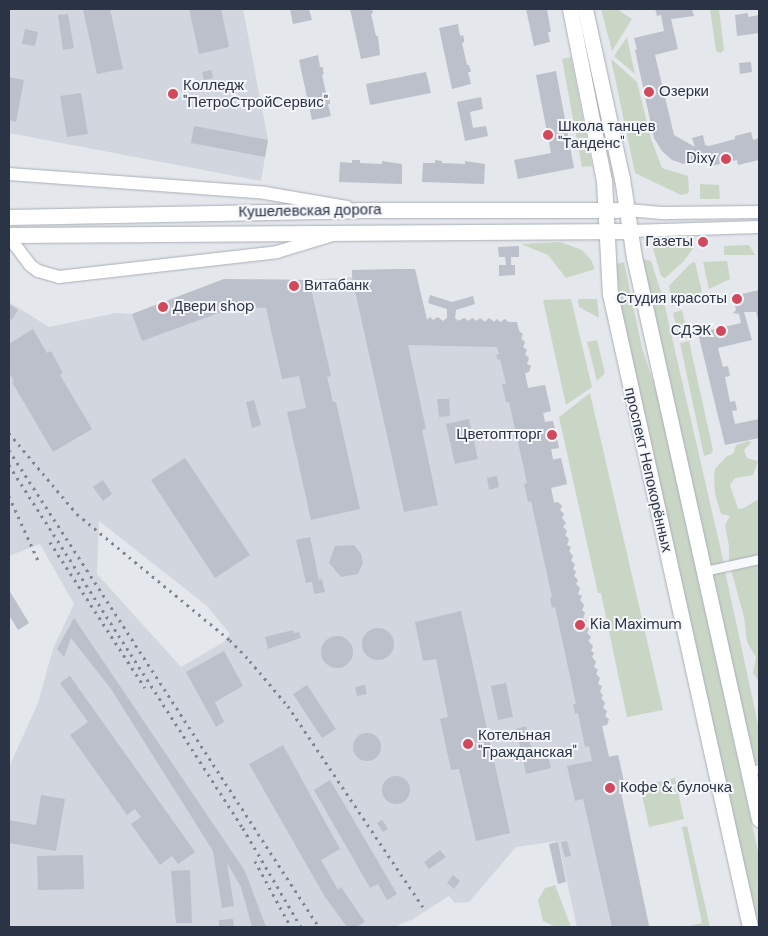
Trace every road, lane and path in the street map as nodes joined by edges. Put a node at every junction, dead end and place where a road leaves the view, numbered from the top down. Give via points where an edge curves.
1 (570, 9) edge
2 (585, 9) edge
3 (9, 174) edge
4 (278, 195) junction
5 (359, 210) junction
6 (607, 210) junction
7 (627, 210) junction
8 (276, 212) junction
9 (759, 212) edge
10 (10, 217) edge
11 (759, 228) edge
12 (630, 231) junction
13 (340, 232) junction
14 (606, 232) junction
15 (277, 233) junction
16 (14, 236) edge
17 (279, 252) junction
18 (759, 559) edge
19 (705, 571) junction
20 (754, 770) edge
21 (759, 819) edge
22 (750, 927) edge

1 - 6 main road, проспект Непокорённых
2 - 7 main road
3 - 4 main road
4 - 5 main road
4 - 8 main road via 283,205
5 - 6 main road, Кушелевская дорога
5 - 8 main road, Кушелевская дорога
6 - 7 main road, Кушелевская дорога
6 - 14 main road, проспект Непокорённых
7 - 9 main road
7 - 12 main road
8 - 10 main road, Кушелевская дорога
11 - 12 main road
12 - 14 main road, Кушелевская дорога
12 - 19 main road
13 - 14 main road, Кушелевская дорога
13 - 15 main road, Кушелевская дорога
13 - 17 main road
14 - 22 main road, проспект Непокорённых via 610,294
15 - 16 main road, Кушелевская дорога
15 - 17 main road via 285,240
16 - 17 main road via 30,265 38,271 59,276
18 - 19 street
19 - 20 main road
20 - 21 main road

